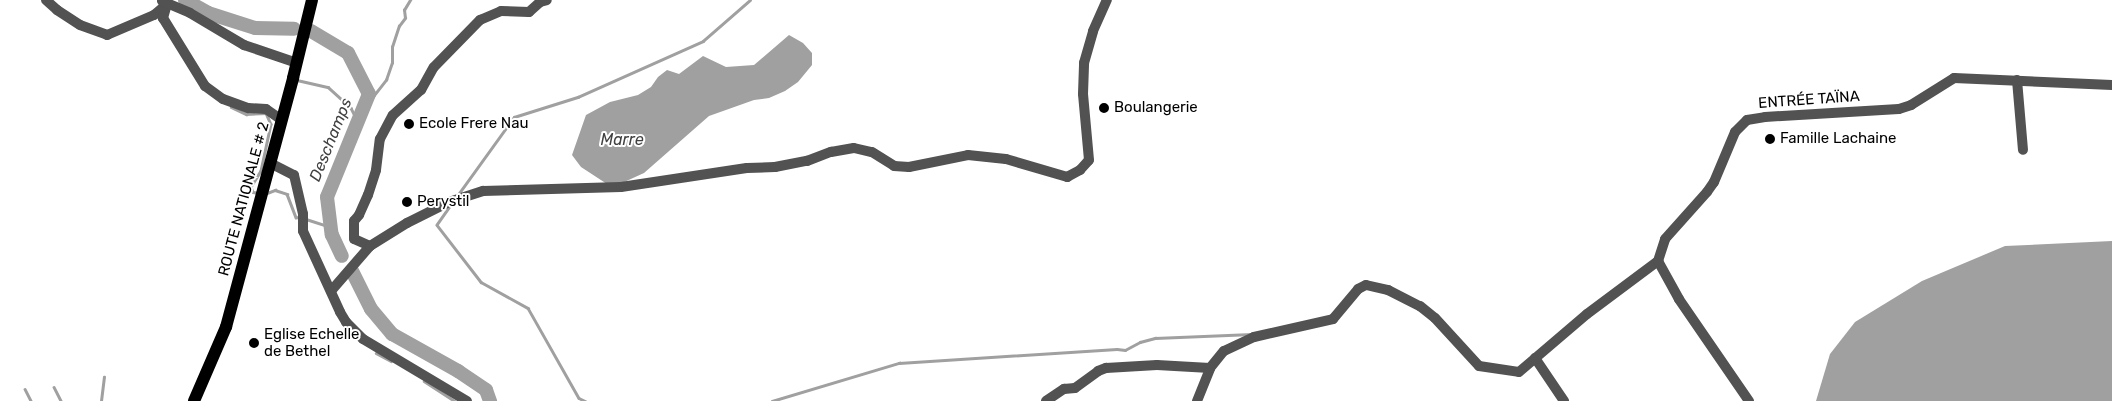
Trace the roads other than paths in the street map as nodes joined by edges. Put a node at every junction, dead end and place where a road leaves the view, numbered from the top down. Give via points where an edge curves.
1 (46, 0) edge
2 (312, 0) edge
3 (547, 0) edge
4 (1107, 0) edge
5 (164, 2) edge
6 (297, 63) junction
7 (2017, 80) junction
8 (2112, 85) edge
9 (282, 120) junction
10 (2023, 150) dead end
11 (270, 163) junction
12 (370, 246) junction
13 (1658, 262) junction
14 (331, 291) junction
15 (1535, 358) junction
16 (1210, 368) junction
17 (194, 401) edge
18 (467, 401) edge
19 (1046, 401) edge
20 (1197, 401) edge
21 (1564, 401) edge
22 (1749, 401) edge

1 - 5 street via 80,24 107,35 154,15
2 - 6 main road, ROUTE NATIONALE # 2
3 - 12 street via 529,12 501,11 480,20 434,67 420,90 393,115 380,140 368,195 354,221 354,239
4 - 12 street via 1093,30 1084,63 1083,94 1089,160 1067,177 1006,158 968,155 909,167 894,166 872,152 854,148 775,167 747,168 629,186 482,191 449,202
5 - 6 street via 190,13 244,45
5 - 9 street via 163,18 205,86 223,100 248,108 266,109
6 - 9 main road, ROUTE NATIONALE # 2
7 - 8 street, ENTRÉE TAÏNA
7 - 10 street
7 - 13 street, ENTRÉE TAÏNA via 1954,78 1899,108 1747,120 1735,132 1710,187 1665,239
9 - 11 main road, ROUTE NATIONALE # 2
11 - 14 street via 294,175 303,214 302,226
11 - 17 main road, ROUTE NATIONALE # 2 via 226,327
12 - 14 street
13 - 15 street
13 - 22 street via 1679,299
14 - 18 street via 340,312 363,339
15 - 16 street via 1518,372 1479,366 1420,306 1388,290 1366,285 1358,289 1333,319 1243,340 1224,351
15 - 21 street
16 - 19 street via 1157,365 1106,368 1075,388 1064,390
16 - 20 street

